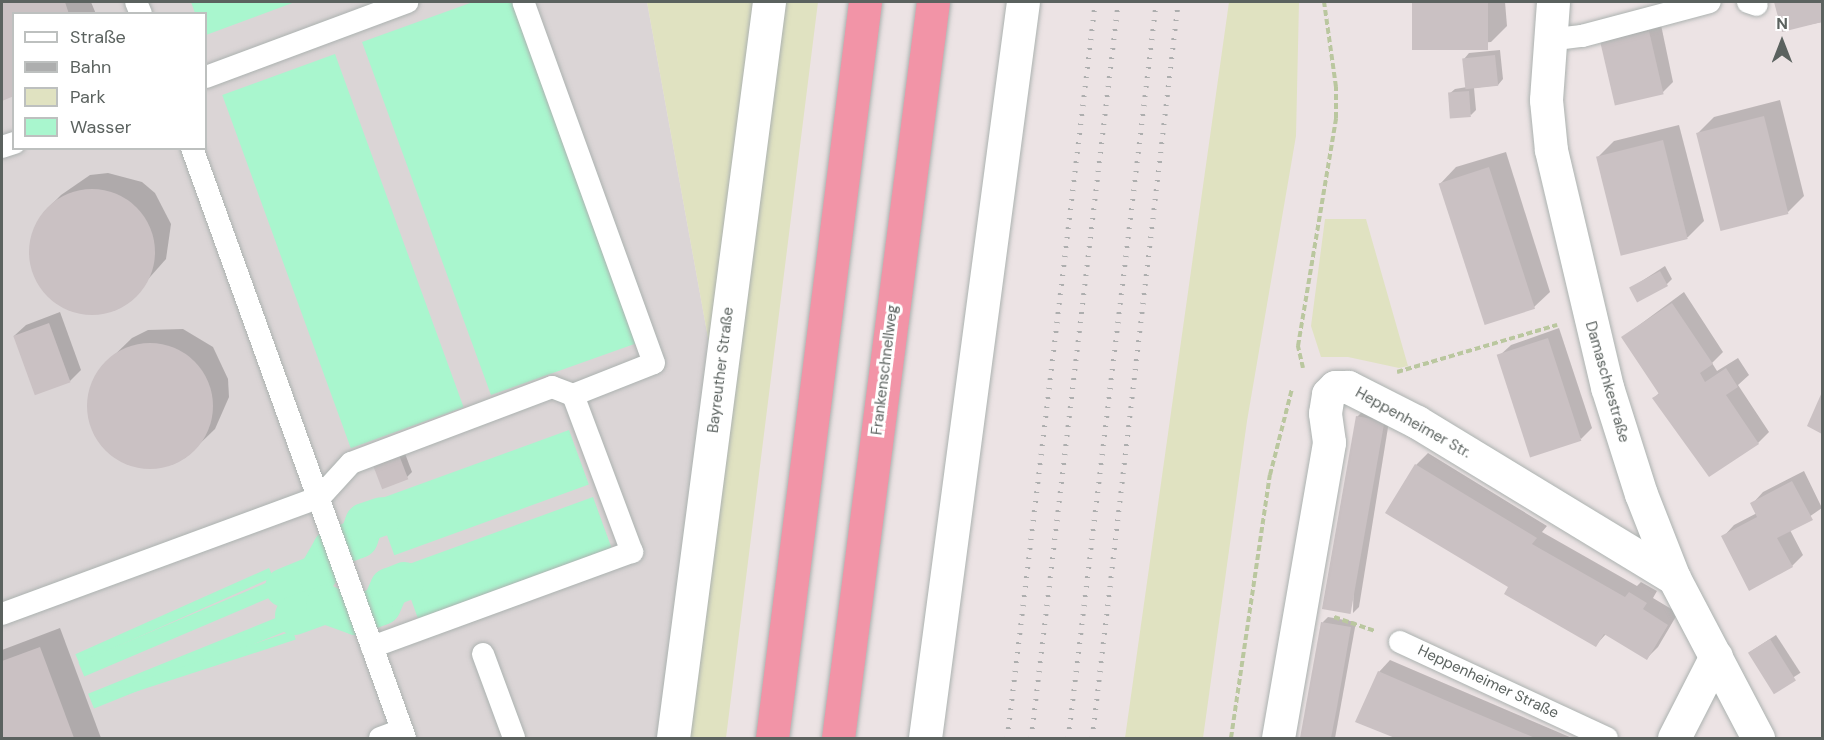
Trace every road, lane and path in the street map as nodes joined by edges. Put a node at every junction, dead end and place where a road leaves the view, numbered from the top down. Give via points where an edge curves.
1 (408, 2) edge
2 (523, 2) edge
3 (769, 2) edge
4 (865, 2) edge
5 (933, 2) edge
6 (1023, 2) edge
7 (1324, 2) edge
8 (1710, 2) edge
9 (1547, 15) edge
10 (207, 77) edge
11 (193, 150) edge
12 (1304, 374) dead end
13 (573, 395) junction
14 (320, 497) junction
15 (1674, 578) junction
16 (1302, 611) junction
17 (2, 614) edge
18 (1401, 642) joint
19 (372, 646) junction
20 (483, 654) dead end
21 (1716, 656) junction
22 (403, 734) edge
23 (380, 738) edge
24 (514, 738) edge
25 (673, 738) edge
26 (772, 738) edge
27 (838, 738) edge
28 (925, 738) edge
29 (1278, 738) edge
30 (1607, 738) edge
31 (1674, 738) edge
32 (1758, 738) edge

1 - 10 lane
2 - 13 lane via 654,363
3 - 25 street, Bayreuther Straße
4 - 26 highway
5 - 27 highway, Frankenschnellweg
6 - 28 street
7 - 12 path via 1336,87 1336,118 1298,346
8 - 9 lane via 1582,36
9 - 15 street, Damaschkestraße via 1546,100 1567,227 1607,387 1641,494
11 - 14 lane
13 - 14 lane via 552,387 351,463
13 - 19 lane via 632,552
14 - 17 lane
14 - 19 lane
15 - 16 street, Heppenheimer Str. via 1417,422 1348,387 1335,387 1328,394 1324,413 1329,442
15 - 21 street, Damaschkestraße
16 - 18 path via 1348,619
16 - 29 street, Heppenheimer Str.
18 - 30 lane, Heppenheimer Straße
19 - 22 lane
20 - 24 lane
21 - 31 street
21 - 32 street, Damaschkestraße
22 - 23 lane

